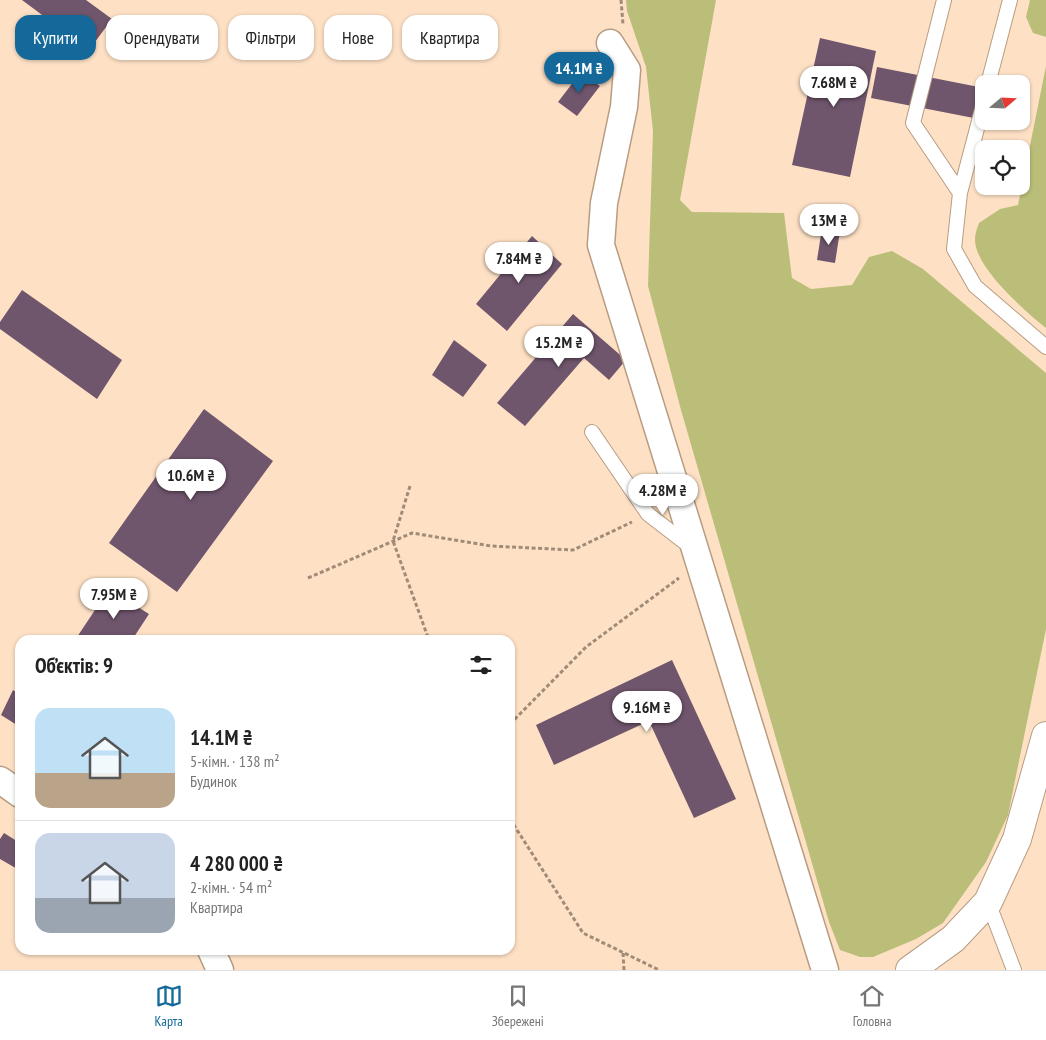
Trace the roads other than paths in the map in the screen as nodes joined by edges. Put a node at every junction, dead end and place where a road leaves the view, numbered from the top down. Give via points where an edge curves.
1 (944, 0) edge
2 (1010, 0) edge
3 (610, 43) dead end
4 (990, 75) edge
5 (977, 130) edge
6 (960, 193) junction
7 (1046, 347) edge
8 (592, 432) dead end
9 (697, 556) junction
10 (1046, 736) edge
11 (0, 780) edge
12 (15, 790) edge
13 (988, 902) junction
14 (212, 955) edge
15 (220, 970) edge
16 (825, 970) edge
17 (910, 970) edge
18 (1014, 970) edge

1 - 6 lane via 913,123
2 - 4 lane
3 - 9 street via 627,70 624,107 604,203 601,245
5 - 6 lane
6 - 7 lane via 954,249 974,286
8 - 9 lane via 648,514
9 - 16 street
10 - 13 street via 1017,839
11 - 12 street
13 - 17 street via 952,939
13 - 18 lane
14 - 15 street

